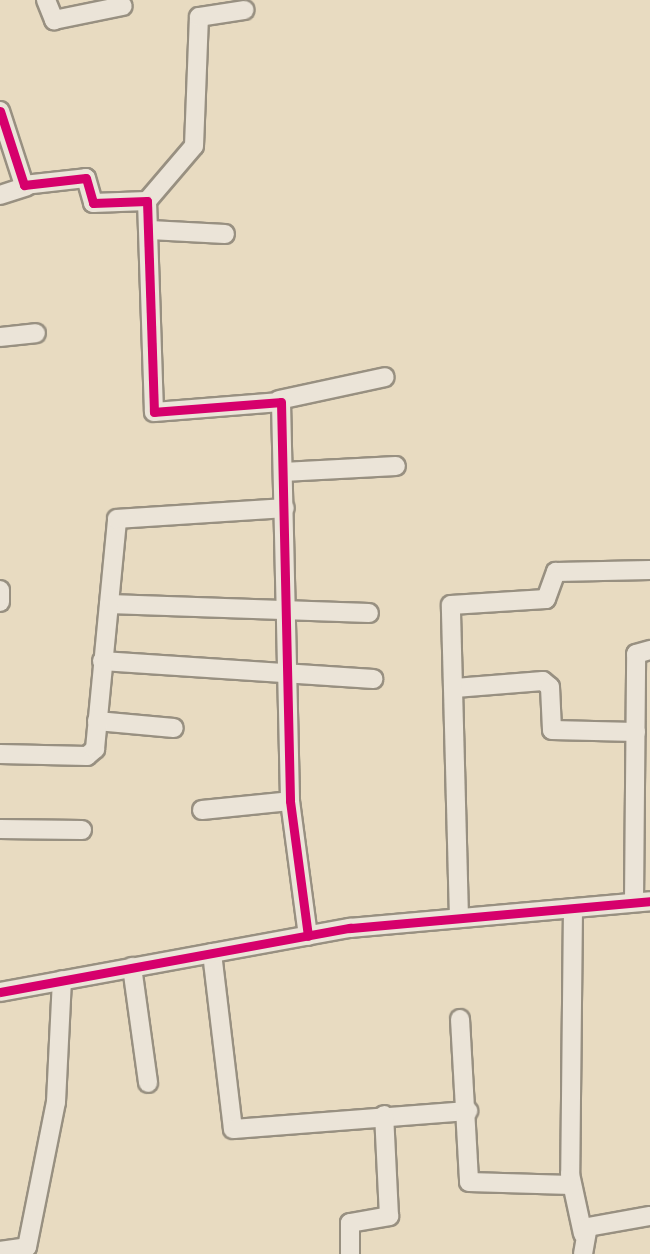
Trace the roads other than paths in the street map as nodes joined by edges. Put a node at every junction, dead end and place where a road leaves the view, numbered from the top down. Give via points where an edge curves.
1 (46, 0) edge
2 (123, 6) dead end
3 (244, 10) dead end
4 (1, 120) edge
5 (27, 186) junction
6 (0, 195) edge
7 (147, 201) junction
8 (150, 230) junction
9 (225, 234) dead end
10 (36, 333) dead end
11 (0, 337) edge
12 (385, 377) dead end
13 (279, 400) junction
14 (396, 466) dead end
15 (284, 472) junction
16 (285, 508) junction
17 (650, 570) edge
18 (0, 590) edge
19 (0, 602) edge
20 (109, 604) junction
21 (369, 613) dead end
22 (285, 614) junction
23 (650, 650) edge
24 (102, 661) junction
25 (285, 673) junction
26 (373, 679) dead end
27 (455, 688) junction
28 (97, 721) junction
29 (174, 728) dead end
30 (636, 732) junction
31 (0, 754) edge
32 (290, 801) junction
33 (202, 810) dead end
34 (0, 829) edge
35 (82, 830) dead end
36 (642, 902) edge
37 (573, 908) junction
38 (459, 918) junction
39 (308, 936) junction
40 (212, 953) junction
41 (132, 967) junction
42 (62, 980) junction
43 (0, 992) edge
44 (460, 1019) dead end
45 (148, 1083) dead end
46 (468, 1111) junction
47 (384, 1115) junction
48 (571, 1185) junction
49 (650, 1216) edge
50 (583, 1234) junction
51 (0, 1251) edge
52 (350, 1254) edge
53 (583, 1254) edge

1 - 2 street via 54,20
3 - 7 street via 199,16 196,138
4 - 5 street
5 - 6 street
5 - 7 street via 86,178 93,203
7 - 8 street
8 - 9 street
8 - 13 street via 152,409
10 - 11 street
12 - 13 street
13 - 15 street
14 - 15 street
15 - 16 street
16 - 20 street via 122,515 114,525
16 - 22 street
17 - 27 street via 556,572 546,599 452,603
18 - 19 street
20 - 22 street
20 - 24 street
21 - 22 street
22 - 25 street
23 - 30 street via 636,654
24 - 25 street
24 - 28 street
25 - 26 street
25 - 32 street
27 - 30 street via 543,681 550,687 552,730
27 - 38 street
28 - 29 street
28 - 31 street via 95,749 87,756
30 - 36 street
32 - 33 street
32 - 39 street
34 - 35 street
36 - 37 street
37 - 38 street
37 - 48 street
38 - 39 street
39 - 40 street
40 - 41 street
40 - 47 street via 233,1129
41 - 42 street
41 - 45 street
42 - 43 street
42 - 51 street via 56,1102 27,1247
44 - 46 street
46 - 47 street
46 - 48 street via 473,1185
47 - 52 street via 389,1216 348,1225
48 - 50 street
49 - 50 street via 588,1227
50 - 53 street

